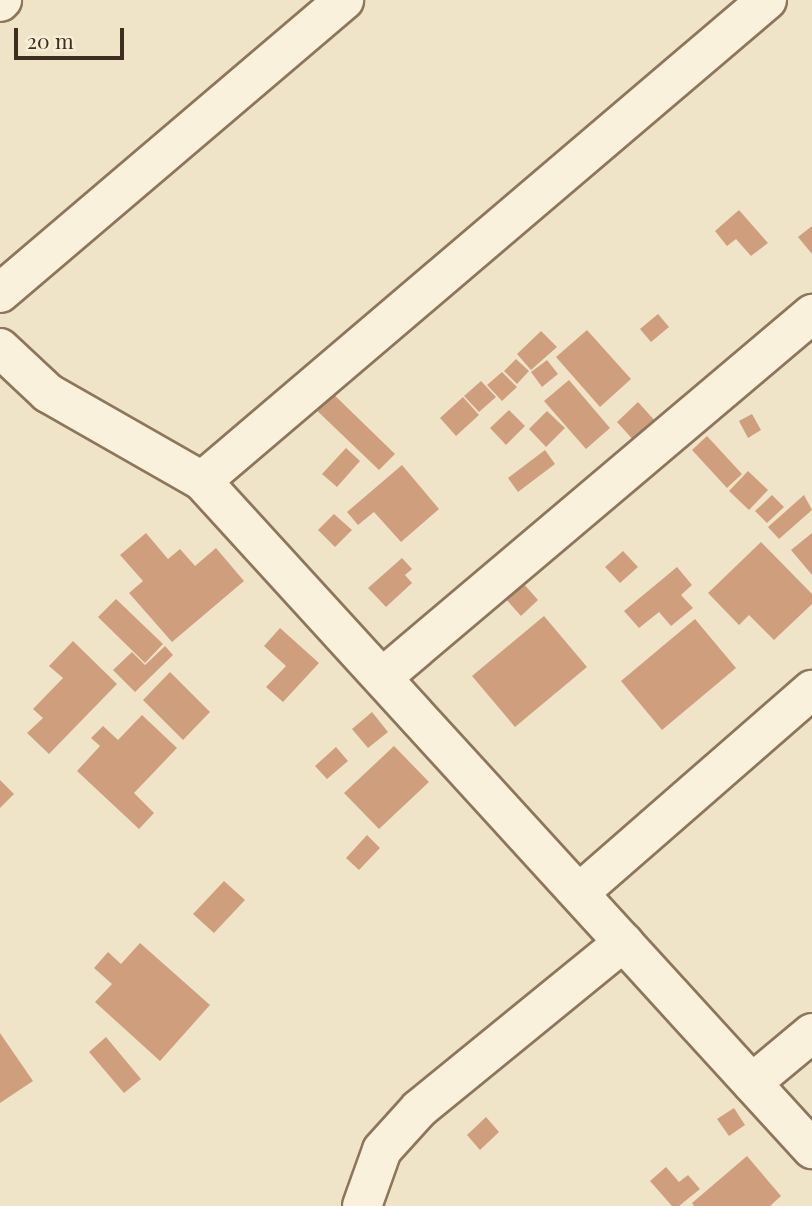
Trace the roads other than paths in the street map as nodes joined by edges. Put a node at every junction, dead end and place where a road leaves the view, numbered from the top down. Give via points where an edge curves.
1 (344, 0) edge
2 (766, 0) edge
3 (0, 293) edge
4 (812, 314) edge
5 (0, 348) edge
6 (202, 481) junction
7 (384, 676) junction
8 (812, 690) edge
9 (579, 893) junction
10 (624, 942) junction
11 (812, 1033) edge
12 (752, 1083) junction
13 (812, 1149) edge
14 (362, 1206) edge

1 - 3 street
2 - 6 street
4 - 7 street
5 - 6 street via 48,393
6 - 7 street
7 - 9 street
8 - 9 street
9 - 10 street
10 - 12 street
10 - 14 street via 419,1109 382,1150
11 - 12 street
12 - 13 street

